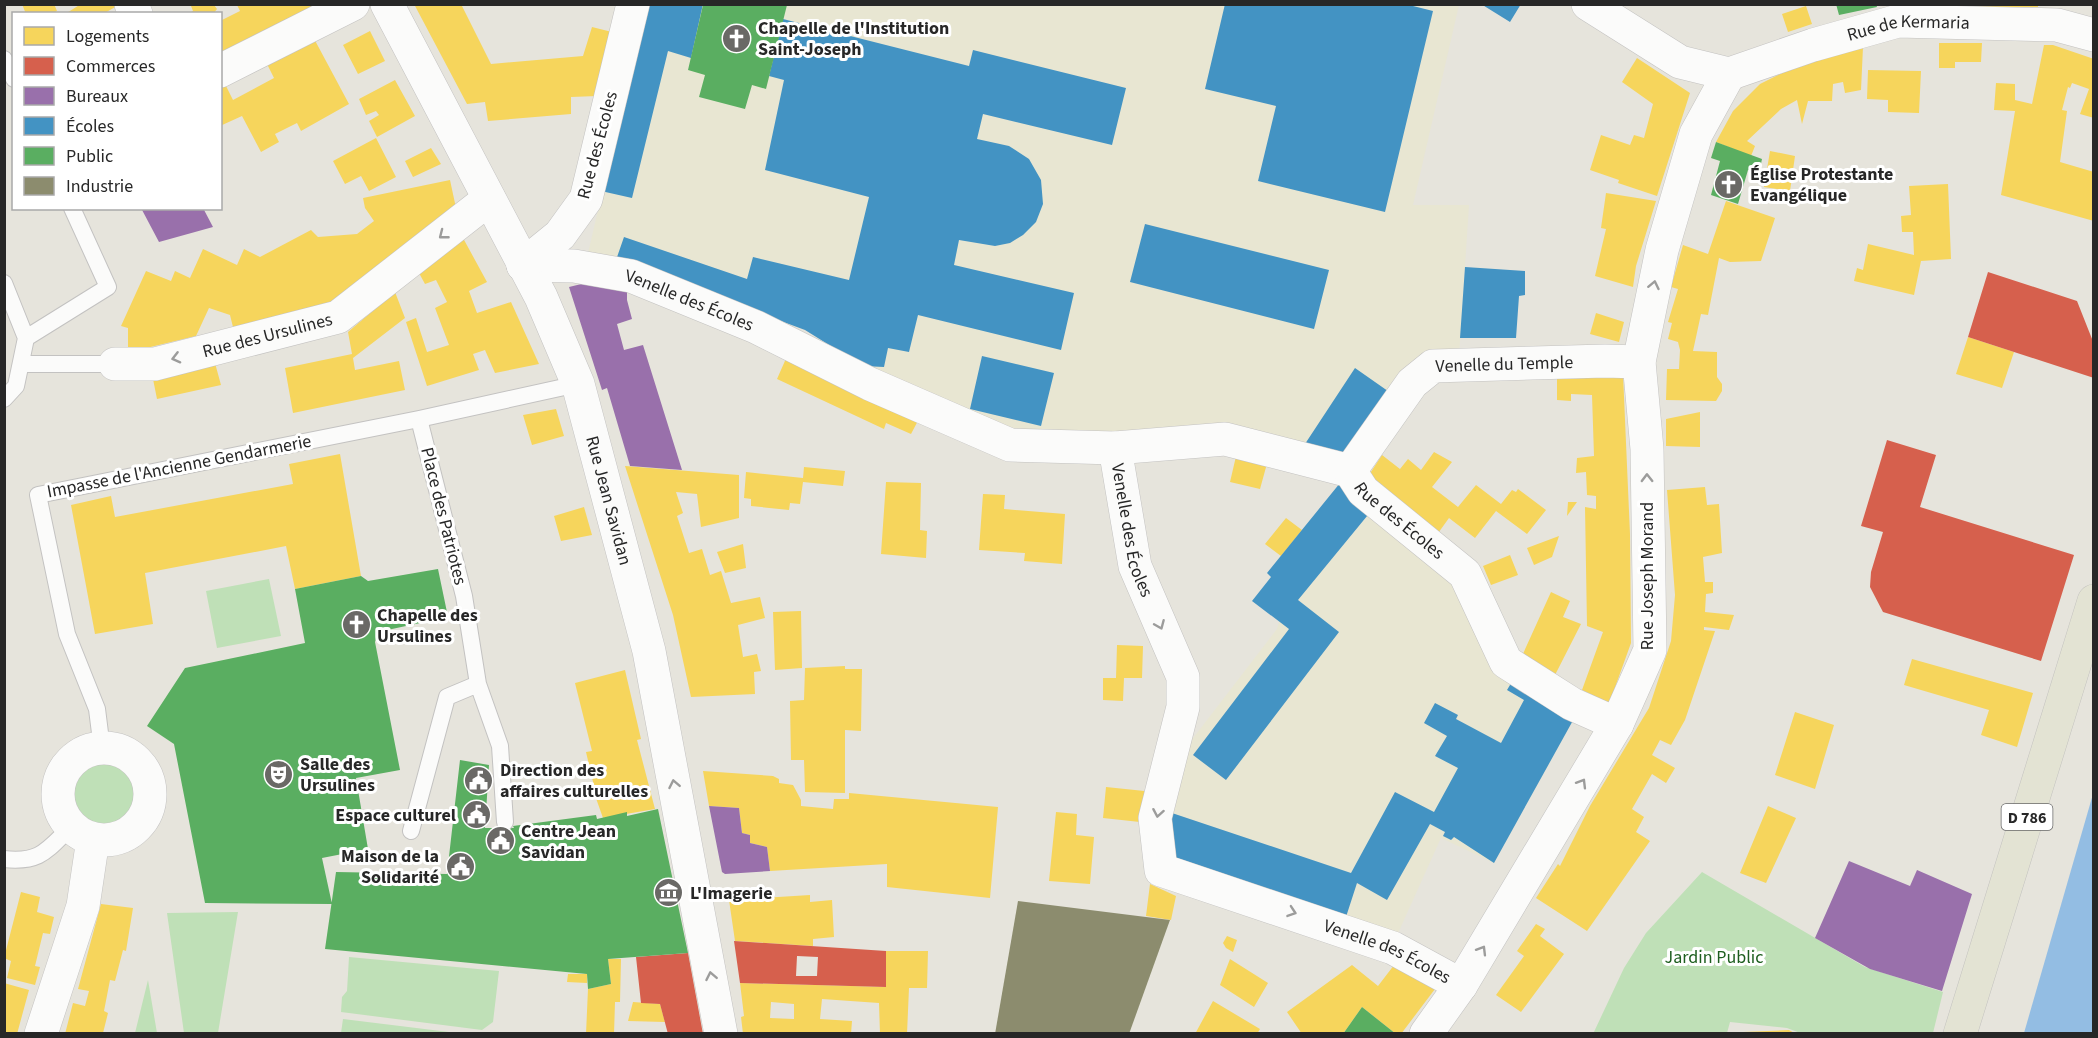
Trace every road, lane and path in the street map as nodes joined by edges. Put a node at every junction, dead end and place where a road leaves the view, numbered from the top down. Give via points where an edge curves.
1 (353, 4) edge
2 (387, 4) edge
3 (633, 4) edge
4 (1588, 4) edge
5 (2094, 35) edge
6 (4, 59) edge
7 (222, 70) edge
8 (1729, 74) junction
9 (12, 75) edge
10 (489, 200) junction
11 (73, 210) edge
12 (524, 265) junction
13 (4, 283) edge
14 (26, 338) junction
15 (1639, 362) junction
16 (21, 364) junction
17 (115, 364) joint
18 (578, 384) junction
19 (4, 399) edge
20 (419, 419) junction
21 (1115, 448) junction
22 (1350, 471) junction
23 (2094, 601) edge
24 (478, 684) junction
25 (1617, 724) junction
26 (102, 749) junction
27 (505, 822) dead end
28 (411, 831) dead end
29 (82, 832) junction
30 (4, 859) edge
31 (1461, 985) junction
32 (41, 1034) edge
33 (721, 1034) edge
34 (1426, 1034) edge
35 (1960, 1034) edge

1 - 7 street
2 - 10 street, Rue Jean Savidan
3 - 12 street, Rue des Écoles via 586,199 560,236
4 - 8 street via 1680,62
5 - 8 street, Rue de Kermaria via 2057,25 1898,21
6 - 9 lane
15 -> 8 street, Rue Joseph Morand via 1662,250 1696,134
10 - 12 street, Rue Jean Savidan
10 -> 17 street, Rue des Ursulines via 338,316 155,364
11 - 14 lane via 108,287
12 - 18 street, Rue Jean Savidan
12 - 21 street, Venelle des Écoles via 574,266 631,276 756,327 870,384 1010,445
13 - 14 lane
14 - 16 lane
15 - 22 street, Venelle du Temple via 1433,366 1412,383
25 -> 15 street, Rue Joseph Morand via 1650,650 1647,449
16 - 17 lane
16 - 19 lane via 16,386
18 - 20 lane, Impasse de l'Ancienne Gendarmerie
33 -> 18 street, Rue Jean Savidan via 649,651
20 - 24 lane, Place des Patriotes via 464,596
20 - 26 lane, Impasse de l'Ancienne Gendarmerie via 38,495 67,634 97,709
21 - 22 street, Rue des Écoles via 1225,439
21 -> 31 street, Venelle des Écoles via 1135,566 1183,677 1183,707 1155,818 1161,870 1393,948
22 - 25 street, Rue des Écoles via 1363,491 1464,574 1506,662 1572,704
23 - 35 main road, D 786
24 - 27 lane, Place des Patriotes via 500,746
24 - 28 lane via 447,697
31 -> 25 street, Rue Joseph Morand
26 - 29 street via 83,753 61,779 59,803 63,814
26 - 29 street via 118,751 139,764 150,786 150,798 134,830 112,840
29 - 30 lane via 27,862
29 - 32 street via 83,906
31 - 34 street, Rue Joseph Morand

